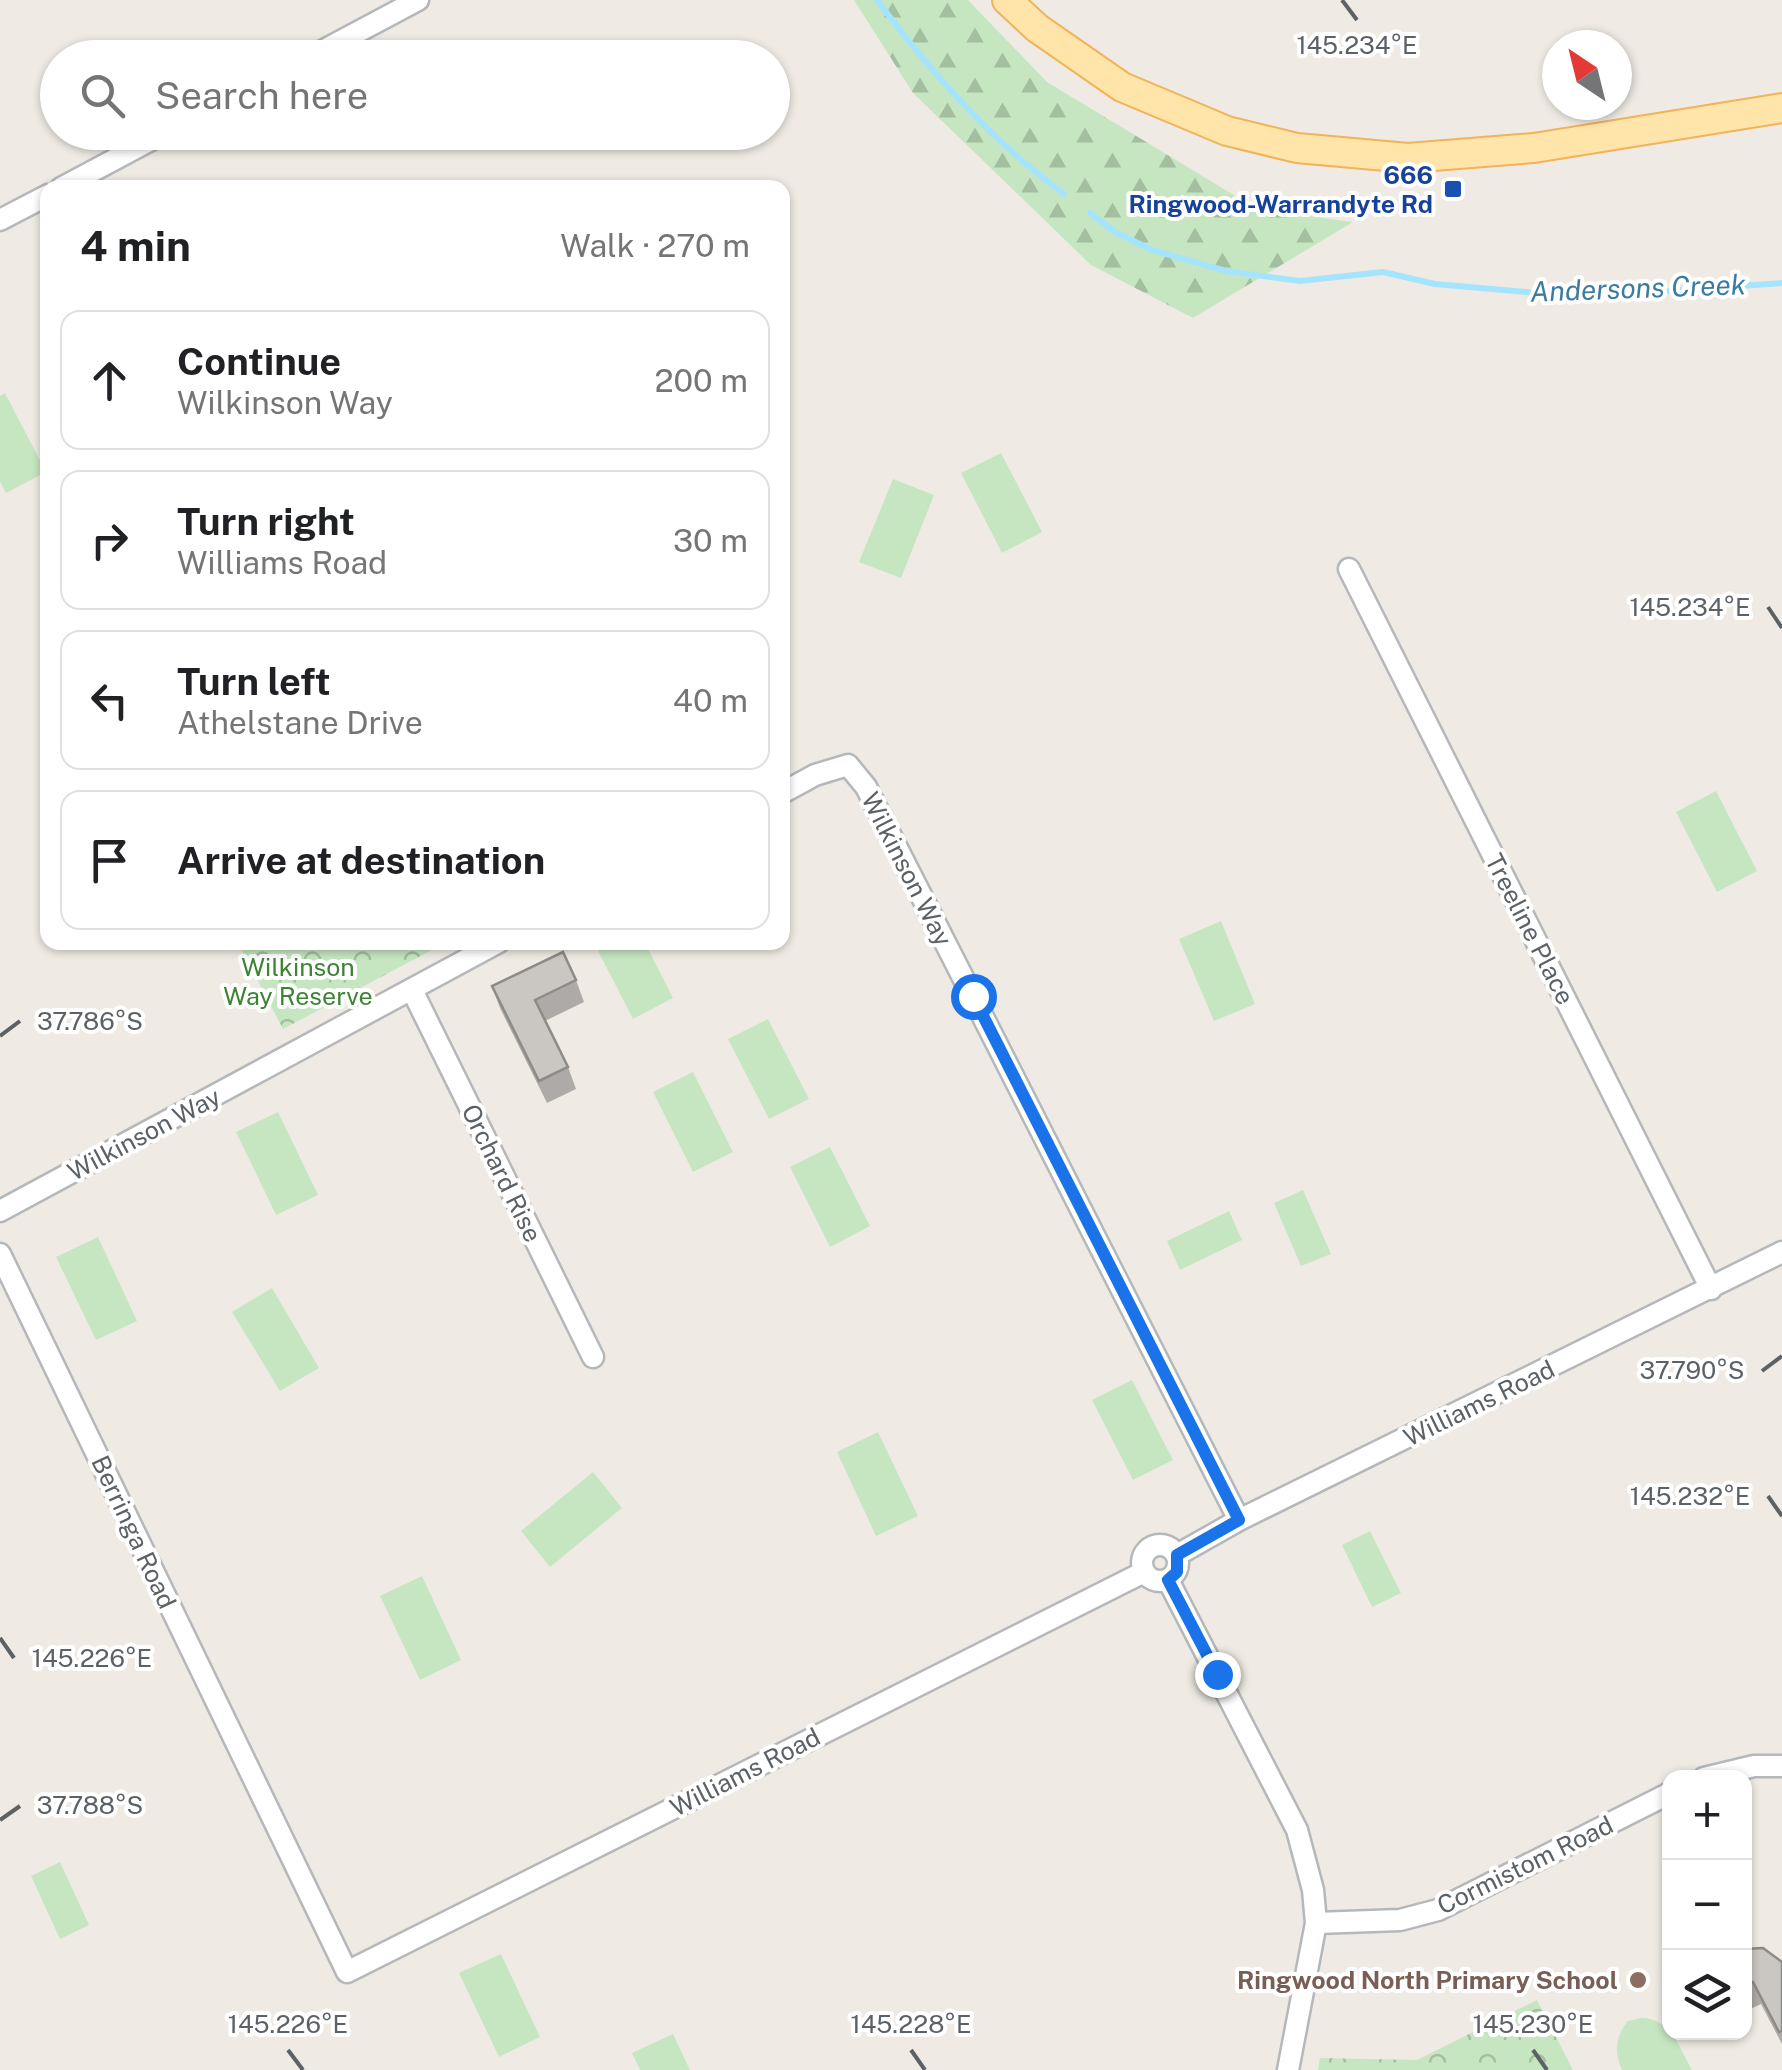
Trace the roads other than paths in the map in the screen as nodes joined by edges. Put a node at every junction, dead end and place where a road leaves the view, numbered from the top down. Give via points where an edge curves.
1 (418, 0) edge
2 (1007, 0) edge
3 (343, 40) edge
4 (1782, 108) edge
5 (140, 150) edge
6 (97, 179) edge
7 (40, 199) edge
8 (0, 220) edge
9 (1349, 569) dead end
10 (790, 788) edge
11 (484, 950) edge
12 (412, 990) junction
13 (0, 1211) edge
14 (1782, 1252) edge
15 (0, 1254) edge
16 (1710, 1289) junction
17 (592, 1357) dead end
18 (1239, 1520) junction
19 (1177, 1555) junction
20 (1144, 1572) junction
21 (1168, 1580) junction
22 (1782, 1766) edge
23 (1737, 1770) edge
24 (1662, 1796) edge
25 (1316, 1923) junction
26 (347, 1972) joint
27 (1288, 2070) edge

1 - 3 street
2 - 4 main road via 1122,87 1227,131 1297,148 1408,158 1498,151
5 - 6 street
7 - 8 street
9 - 16 street, Treeline Place
10 - 18 street, Wilkinson Way via 848,765 866,787
11 - 12 street, Wilkinson Way
12 - 13 street, Wilkinson Way
12 - 17 street, Orchard Rise
14 - 16 street, Williams Road
15 - 26 street, Berringa Road
16 - 18 street, Williams Road
18 - 19 street, Williams Road
19 - 20 street via 1155,1546 1142,1559
19 - 21 street via 1177,1572
20 - 21 street via 1152,1580
20 - 26 street, Williams Road
21 - 25 street via 1297,1830
22 - 23 street
24 - 25 street, Cormistom Road via 1438,1910 1400,1920
25 - 27 street

